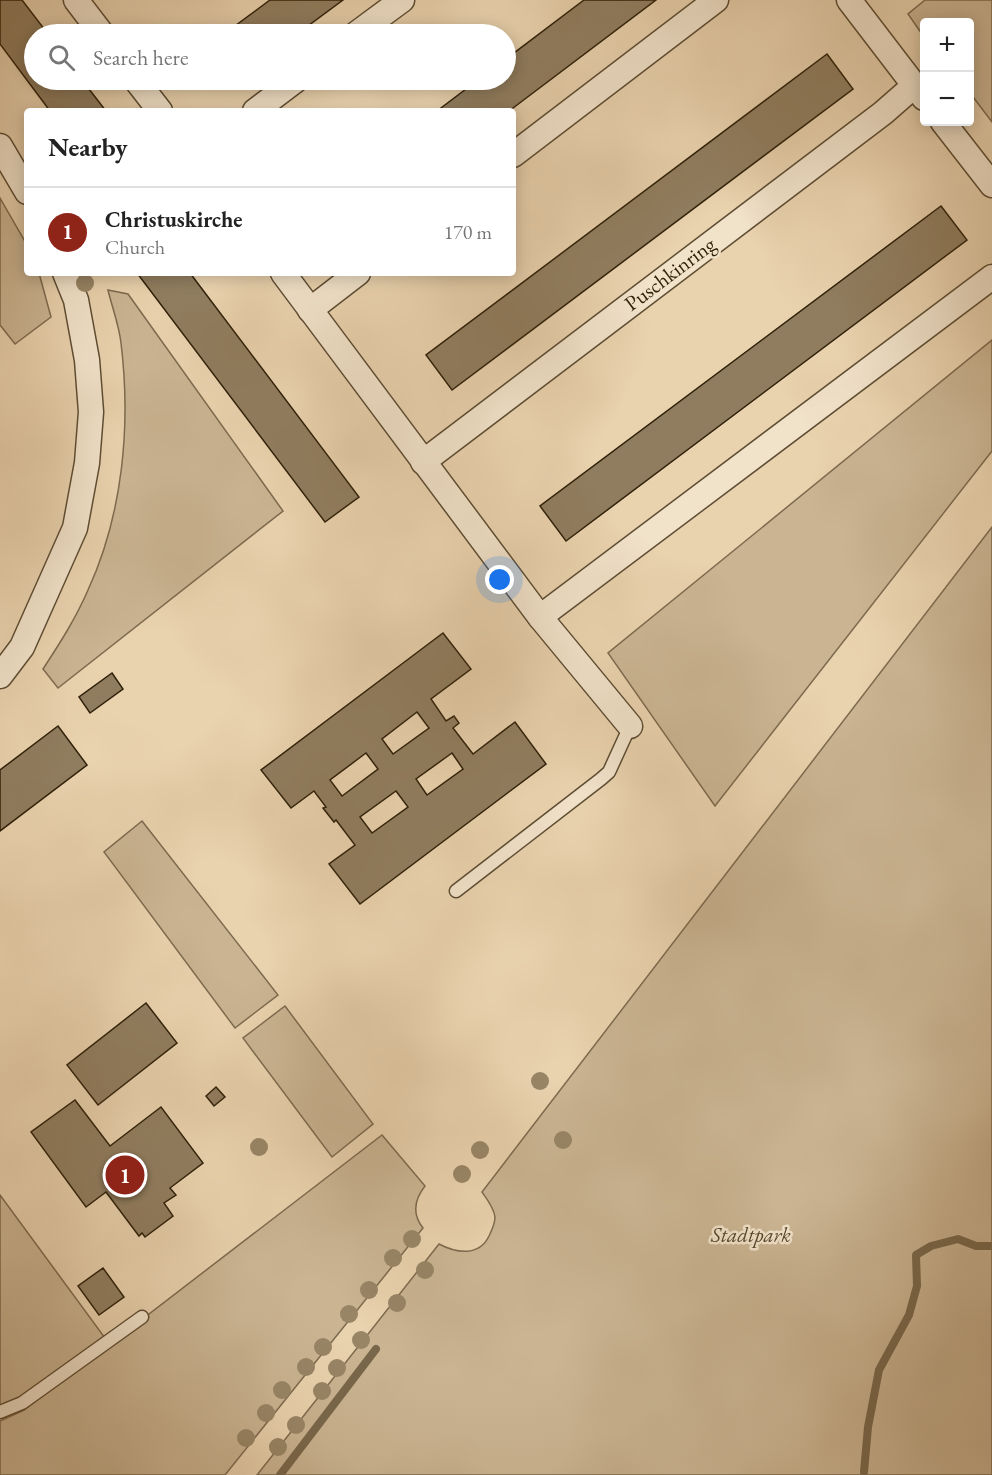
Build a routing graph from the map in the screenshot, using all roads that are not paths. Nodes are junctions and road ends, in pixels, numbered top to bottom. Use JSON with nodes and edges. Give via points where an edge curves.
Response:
{"nodes":[{"id":1,"x":402,"y":0,"type":"edge"},
{"id":2,"x":716,"y":0,"type":"edge"},
{"id":3,"x":849,"y":0,"type":"edge"},
{"id":4,"x":84,"y":3,"type":"edge"},
{"id":5,"x":96,"y":24,"type":"edge"},
{"id":6,"x":370,"y":24,"type":"edge"},
{"id":7,"x":144,"y":90,"type":"edge"},
{"id":8,"x":283,"y":90,"type":"edge"},
{"id":9,"x":920,"y":92,"type":"edge"},
{"id":10,"x":158,"y":108,"type":"edge"},
{"id":11,"x":259,"y":108,"type":"edge"},
{"id":12,"x":946,"y":126,"type":"edge"},
{"id":13,"x":0,"y":146,"type":"edge"},
{"id":14,"x":516,"y":153,"type":"edge"},
{"id":15,"x":992,"y":185,"type":"edge"},
{"id":16,"x":24,"y":187,"type":"edge"},
{"id":17,"x":66,"y":276,"type":"edge"},
{"id":18,"x":285,"y":276,"type":"edge"},
{"id":19,"x":354,"y":276,"type":"edge"},
{"id":20,"x":992,"y":277,"type":"edge"},
{"id":21,"x":310,"y":310,"type":"junction"},
{"id":22,"x":423,"y":462,"type":"junction"},
{"id":23,"x":540,"y":617,"type":"junction"},
{"id":24,"x":0,"y":676,"type":"edge"},
{"id":25,"x":630,"y":726,"type":"joint"},
{"id":26,"x":456,"y":891,"type":"dead end"},
{"id":27,"x":142,"y":1317,"type":"dead end"},
{"id":28,"x":0,"y":1412,"type":"edge"}],
"edges":[{"from":1,"to":6,"type":"street"},
{"from":2,"to":14,"type":"street"},
{"from":3,"to":9,"type":"street","name":"Puschkinring"},
{"from":4,"to":5,"type":"street"},
{"from":7,"to":10,"type":"street"},
{"from":8,"to":11,"type":"street"},
{"from":9,"to":22,"type":"street","name":"Puschkinring","via":[[883,113]]},
{"from":12,"to":15,"type":"street"},
{"from":13,"to":16,"type":"street"},
{"from":17,"to":24,"type":"street","via":[[76,300],[87,360],[91,412],[87,462],[75,528],[22,648]]},
{"from":18,"to":21,"type":"street"},
{"from":19,"to":21,"type":"street"},
{"from":20,"to":23,"type":"street"},
{"from":21,"to":22,"type":"street"},
{"from":22,"to":23,"type":"street"},
{"from":23,"to":25,"type":"street"},
{"from":25,"to":26,"type":"lane","via":[[609,772]]},
{"from":27,"to":28,"type":"lane","via":[[22,1402]]}]}
